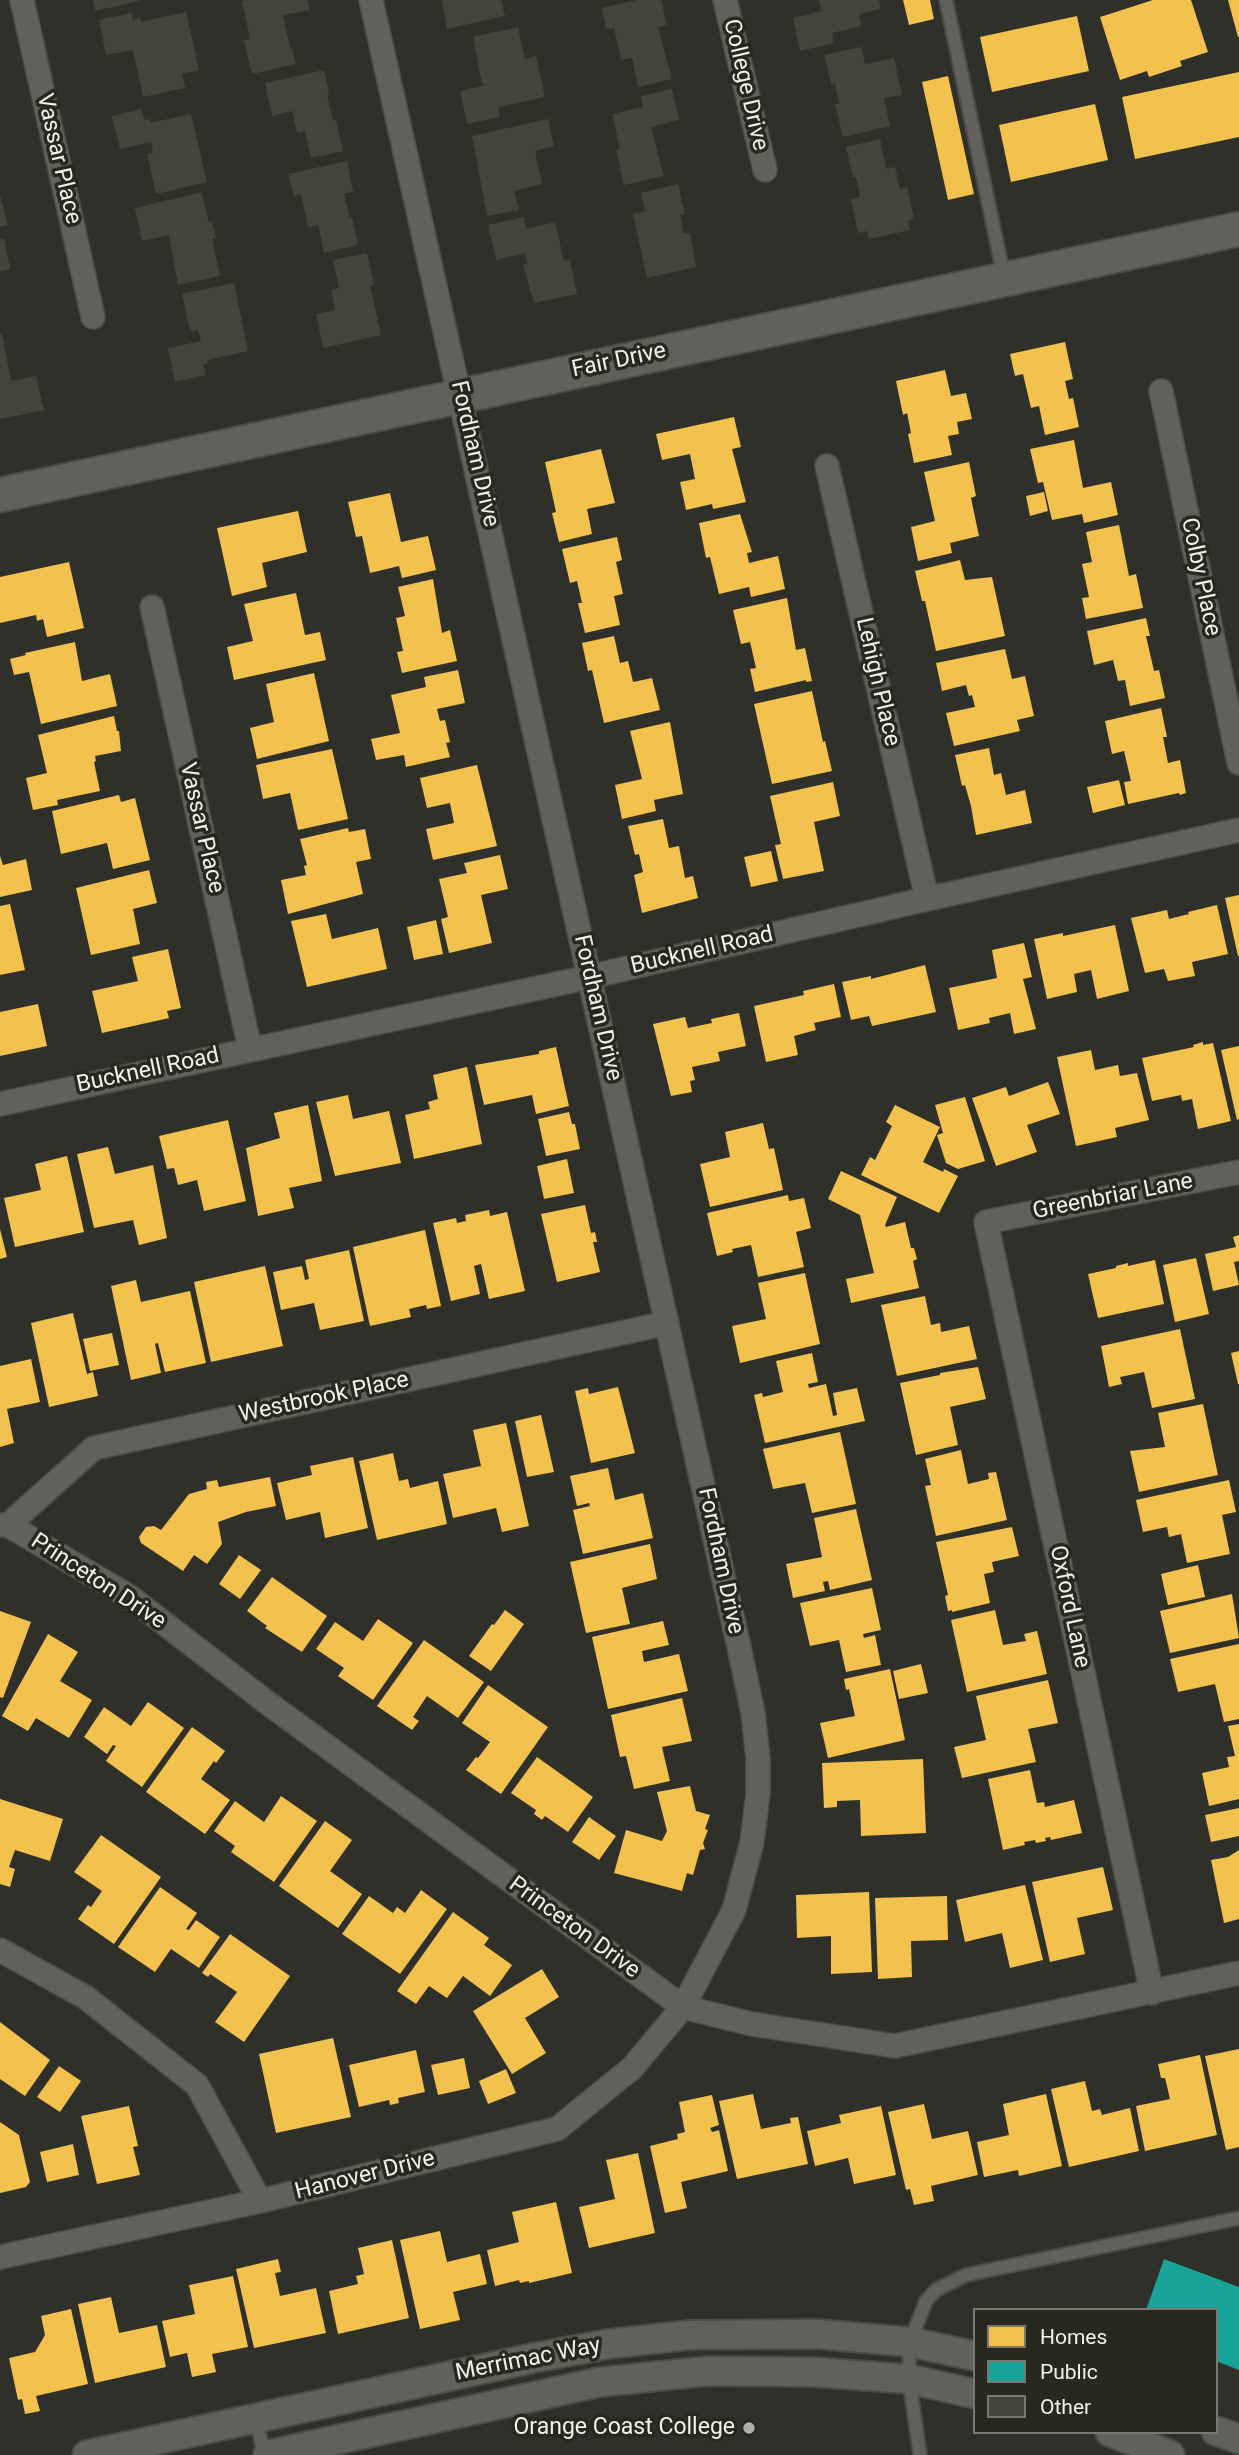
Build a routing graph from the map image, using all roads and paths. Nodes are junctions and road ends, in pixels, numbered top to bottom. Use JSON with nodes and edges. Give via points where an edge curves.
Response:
{"nodes":[{"id":1,"x":22,"y":0,"type":"edge"},
{"id":2,"x":371,"y":0,"type":"edge"},
{"id":3,"x":725,"y":0,"type":"edge"},
{"id":4,"x":946,"y":0,"type":"edge"},
{"id":5,"x":765,"y":170,"type":"dead end"},
{"id":6,"x":1239,"y":229,"type":"edge"},
{"id":7,"x":1005,"y":279,"type":"junction"},
{"id":8,"x":93,"y":317,"type":"dead end"},
{"id":9,"x":1161,"y":391,"type":"dead end"},
{"id":10,"x":461,"y":395,"type":"junction"},
{"id":11,"x":827,"y":466,"type":"dead end"},
{"id":12,"x":0,"y":495,"type":"edge"},
{"id":13,"x":152,"y":607,"type":"dead end"},
{"id":14,"x":1239,"y":763,"type":"edge"},
{"id":15,"x":1239,"y":830,"type":"edge"},
{"id":16,"x":927,"y":899,"type":"junction"},
{"id":17,"x":590,"y":977,"type":"junction"},
{"id":18,"x":250,"y":1049,"type":"junction"},
{"id":19,"x":0,"y":1104,"type":"edge"},
{"id":20,"x":1239,"y":1172,"type":"edge"},
{"id":21,"x":986,"y":1222,"type":"joint"},
{"id":22,"x":667,"y":1323,"type":"junction"},
{"id":23,"x":4,"y":1525,"type":"edge"},
{"id":24,"x":0,"y":1950,"type":"edge"},
{"id":25,"x":1239,"y":1973,"type":"edge"},
{"id":26,"x":1152,"y":1993,"type":"junction"},
{"id":27,"x":683,"y":2007,"type":"junction"},
{"id":28,"x":260,"y":2202,"type":"junction"},
{"id":29,"x":1239,"y":2218,"type":"edge"},
{"id":30,"x":0,"y":2257,"type":"edge"},
{"id":31,"x":910,"y":2343,"type":"junction"},
{"id":32,"x":973,"y":2356,"type":"edge"},
{"id":33,"x":909,"y":2379,"type":"junction"},
{"id":34,"x":973,"y":2394,"type":"edge"},
{"id":35,"x":256,"y":2417,"type":"junction"},
{"id":36,"x":1218,"y":2432,"type":"edge"},
{"id":37,"x":1115,"y":2434,"type":"edge"},
{"id":38,"x":1239,"y":2439,"type":"edge"},
{"id":39,"x":87,"y":2455,"type":"edge"},
{"id":40,"x":266,"y":2455,"type":"edge"},
{"id":41,"x":920,"y":2455,"type":"edge"},
{"id":42,"x":1170,"y":2455,"type":"edge"}],
"edges":[{"from":1,"to":8,"type":"street","name":"Vassar Place"},
{"from":2,"to":10,"type":"street","name":"Fordham Drive"},
{"from":3,"to":5,"type":"street","name":"College Drive"},
{"from":4,"to":7,"type":"lane"},
{"from":6,"to":7,"type":"main road","name":"Fair Drive"},
{"from":7,"to":10,"type":"main road","name":"Fair Drive"},
{"from":9,"to":14,"type":"street","name":"Colby Place"},
{"from":10,"to":12,"type":"main road","name":"Fair Drive"},
{"from":10,"to":17,"type":"street","name":"Fordham Drive"},
{"from":11,"to":16,"type":"street","name":"Lehigh Place"},
{"from":13,"to":18,"type":"street","name":"Vassar Place"},
{"from":15,"to":16,"type":"street","name":"Bucknell Road"},
{"from":16,"to":17,"type":"street","name":"Bucknell Road"},
{"from":17,"to":18,"type":"street","name":"Bucknell Road"},
{"from":17,"to":22,"type":"street","name":"Fordham Drive"},
{"from":18,"to":19,"type":"street","name":"Bucknell Road"},
{"from":20,"to":21,"type":"street","name":"Greenbriar Lane"},
{"from":21,"to":26,"type":"street","name":"Oxford Lane"},
{"from":22,"to":23,"type":"street","name":"Westbrook Place","via":[[94,1448]]},
{"from":22,"to":27,"type":"street","name":"Fordham Drive","via":[[739,1647],[758,1759],[752,1842],[734,1910]]},
{"from":23,"to":27,"type":"street","name":"Princeton Drive","via":[[130,1597]]},
{"from":24,"to":28,"type":"street","via":[[86,1997],[197,2085]]},
{"from":25,"to":26,"type":"street","name":"Princeton Drive"},
{"from":26,"to":27,"type":"street","name":"Princeton Drive","via":[[895,2046],[752,2024]]},
{"from":27,"to":28,"type":"street","name":"Hanover Drive","via":[[632,2068],[557,2129]]},
{"from":28,"to":30,"type":"street","name":"Hanover Drive"},
{"from":29,"to":31,"type":"lane","via":[[966,2275],[936,2290],[926,2301]]},
{"from":31,"to":32,"type":"street","name":"Merrimac Way"},
{"from":31,"to":33,"type":"lane"},
{"from":31,"to":35,"type":"street","name":"Merrimac Way","via":[[817,2334],[688,2335],[533,2358]]},
{"from":33,"to":34,"type":"street","name":"Merrimac Way"},
{"from":33,"to":40,"type":"street","name":"Merrimac Way","via":[[709,2371],[600,2382]]},
{"from":33,"to":41,"type":"lane"},
{"from":35,"to":39,"type":"street","name":"Merrimac Way"},
{"from":35,"to":40,"type":"lane"},
{"from":36,"to":38,"type":"street"},
{"from":37,"to":42,"type":"street"}]}
